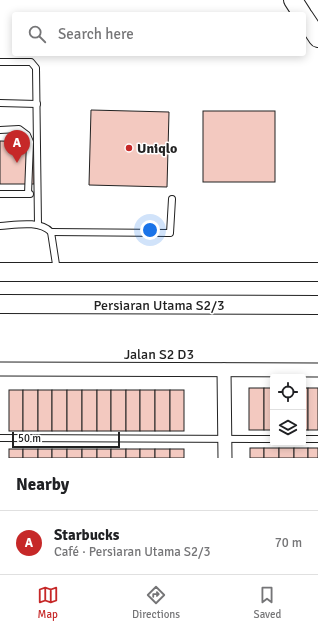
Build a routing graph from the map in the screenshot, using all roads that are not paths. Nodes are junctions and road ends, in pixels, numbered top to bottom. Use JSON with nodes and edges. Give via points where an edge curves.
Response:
{"nodes":[{"id":1,"x":293,"y":0,"type":"edge"},
{"id":2,"x":301,"y":12,"type":"edge"},
{"id":3,"x":306,"y":20,"type":"edge"},
{"id":4,"x":318,"y":38,"type":"edge"},
{"id":5,"x":0,"y":62,"type":"edge"},
{"id":6,"x":0,"y":103,"type":"edge"},
{"id":7,"x":37,"y":104,"type":"junction"},
{"id":8,"x":0,"y":130,"type":"edge"},
{"id":9,"x":0,"y":194,"type":"edge"},
{"id":10,"x":28,"y":194,"type":"junction"},
{"id":11,"x":38,"y":194,"type":"junction"},
{"id":12,"x":172,"y":199,"type":"dead end"},
{"id":13,"x":39,"y":225,"type":"junction"},
{"id":14,"x":0,"y":226,"type":"edge"},
{"id":15,"x":51,"y":232,"type":"junction"},
{"id":16,"x":0,"y":272,"type":"edge"},
{"id":17,"x":57,"y":272,"type":"junction"},
{"id":18,"x":318,"y":272,"type":"edge"},
{"id":19,"x":0,"y":304,"type":"edge"},
{"id":20,"x":318,"y":305,"type":"edge"},
{"id":21,"x":0,"y":369,"type":"edge"},
{"id":22,"x":224,"y":370,"type":"junction"},
{"id":23,"x":318,"y":370,"type":"edge"},
{"id":24,"x":0,"y":438,"type":"edge"},
{"id":25,"x":225,"y":439,"type":"junction"},
{"id":26,"x":270,"y":439,"type":"edge"},
{"id":27,"x":306,"y":439,"type":"edge"},
{"id":28,"x":318,"y":439,"type":"edge"},
{"id":29,"x":225,"y":458,"type":"edge"}],
"edges":[{"from":1,"to":2,"type":"main road"},
{"from":3,"to":4,"type":"main road"},
{"from":5,"to":7,"type":"lane","via":[[34,64],[37,71]]},
{"from":6,"to":7,"type":"lane"},
{"from":7,"to":11,"type":"lane"},
{"from":8,"to":10,"type":"lane","via":[[19,129],[27,135],[30,142]]},
{"from":9,"to":10,"type":"lane"},
{"from":10,"to":11,"type":"lane"},
{"from":11,"to":13,"type":"lane"},
{"from":12,"to":15,"type":"lane","via":[[170,233]]},
{"from":13,"to":14,"type":"lane"},
{"from":13,"to":15,"type":"lane"},
{"from":15,"to":17,"type":"lane"},
{"from":16,"to":17,"type":"main road"},
{"from":17,"to":18,"type":"main road"},
{"from":19,"to":20,"type":"main road","name":"Persiaran Utama S2/3"},
{"from":21,"to":22,"type":"street","name":"Jalan S2 D3"},
{"from":22,"to":23,"type":"street","name":"Jalan S2 D3"},
{"from":22,"to":25,"type":"street"},
{"from":24,"to":25,"type":"lane"},
{"from":25,"to":26,"type":"lane"},
{"from":25,"to":29,"type":"street"},
{"from":27,"to":28,"type":"lane"}]}
